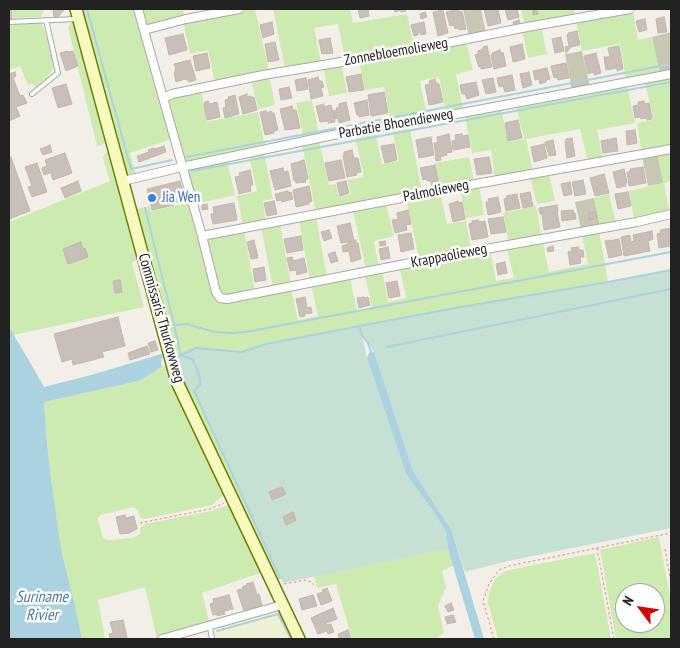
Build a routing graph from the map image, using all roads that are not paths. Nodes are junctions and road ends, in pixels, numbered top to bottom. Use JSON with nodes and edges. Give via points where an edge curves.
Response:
{"nodes":[{"id":1,"x":138,"y":9,"type":"edge"},
{"id":2,"x":239,"y":9,"type":"edge"},
{"id":3,"x":630,"y":9,"type":"edge"},
{"id":4,"x":78,"y":14,"type":"edge"},
{"id":5,"x":46,"y":20,"type":"junction"},
{"id":6,"x":9,"y":22,"type":"edge"},
{"id":7,"x":144,"y":30,"type":"junction"},
{"id":8,"x":671,"y":74,"type":"edge"},
{"id":9,"x":32,"y":94,"type":"dead end"},
{"id":10,"x":163,"y":98,"type":"junction"},
{"id":11,"x":671,"y":149,"type":"edge"},
{"id":12,"x":182,"y":167,"type":"junction"},
{"id":13,"x":123,"y":181,"type":"junction"},
{"id":14,"x":671,"y":214,"type":"edge"},
{"id":15,"x":202,"y":236,"type":"junction"},
{"id":16,"x":282,"y":605,"type":"junction"},
{"id":17,"x":210,"y":627,"type":"junction"},
{"id":18,"x":162,"y":639,"type":"edge"},
{"id":19,"x":212,"y":639,"type":"edge"},
{"id":20,"x":299,"y":639,"type":"edge"}],
"edges":[{"from":1,"to":7,"type":"street"},
{"from":2,"to":7,"type":"street"},
{"from":3,"to":10,"type":"street","name":"Zonnebloemolieweg","via":[[263,75]]},
{"from":4,"to":5,"type":"lane"},
{"from":4,"to":13,"type":"main road","name":"Commissaris Thurkowweg"},
{"from":5,"to":6,"type":"lane"},
{"from":5,"to":9,"type":"lane","via":[[58,72]]},
{"from":7,"to":10,"type":"street"},
{"from":8,"to":12,"type":"street","name":"Parbatie Bhoendieweg"},
{"from":10,"to":12,"type":"street"},
{"from":11,"to":15,"type":"street","name":"Palmolieweg"},
{"from":12,"to":13,"type":"street","name":"Parbatie Bhoendieweg"},
{"from":12,"to":15,"type":"street"},
{"from":13,"to":16,"type":"main road","name":"Commissaris Thurkowweg","via":[[177,382]]},
{"from":14,"to":15,"type":"street","name":"Krappaolieweg","via":[[227,299],[220,298],[216,292]]},
{"from":16,"to":17,"type":"street"},
{"from":16,"to":20,"type":"main road","name":"Commissaris Thurkowweg"},
{"from":17,"to":18,"type":"street"},
{"from":17,"to":19,"type":"lane"}]}
